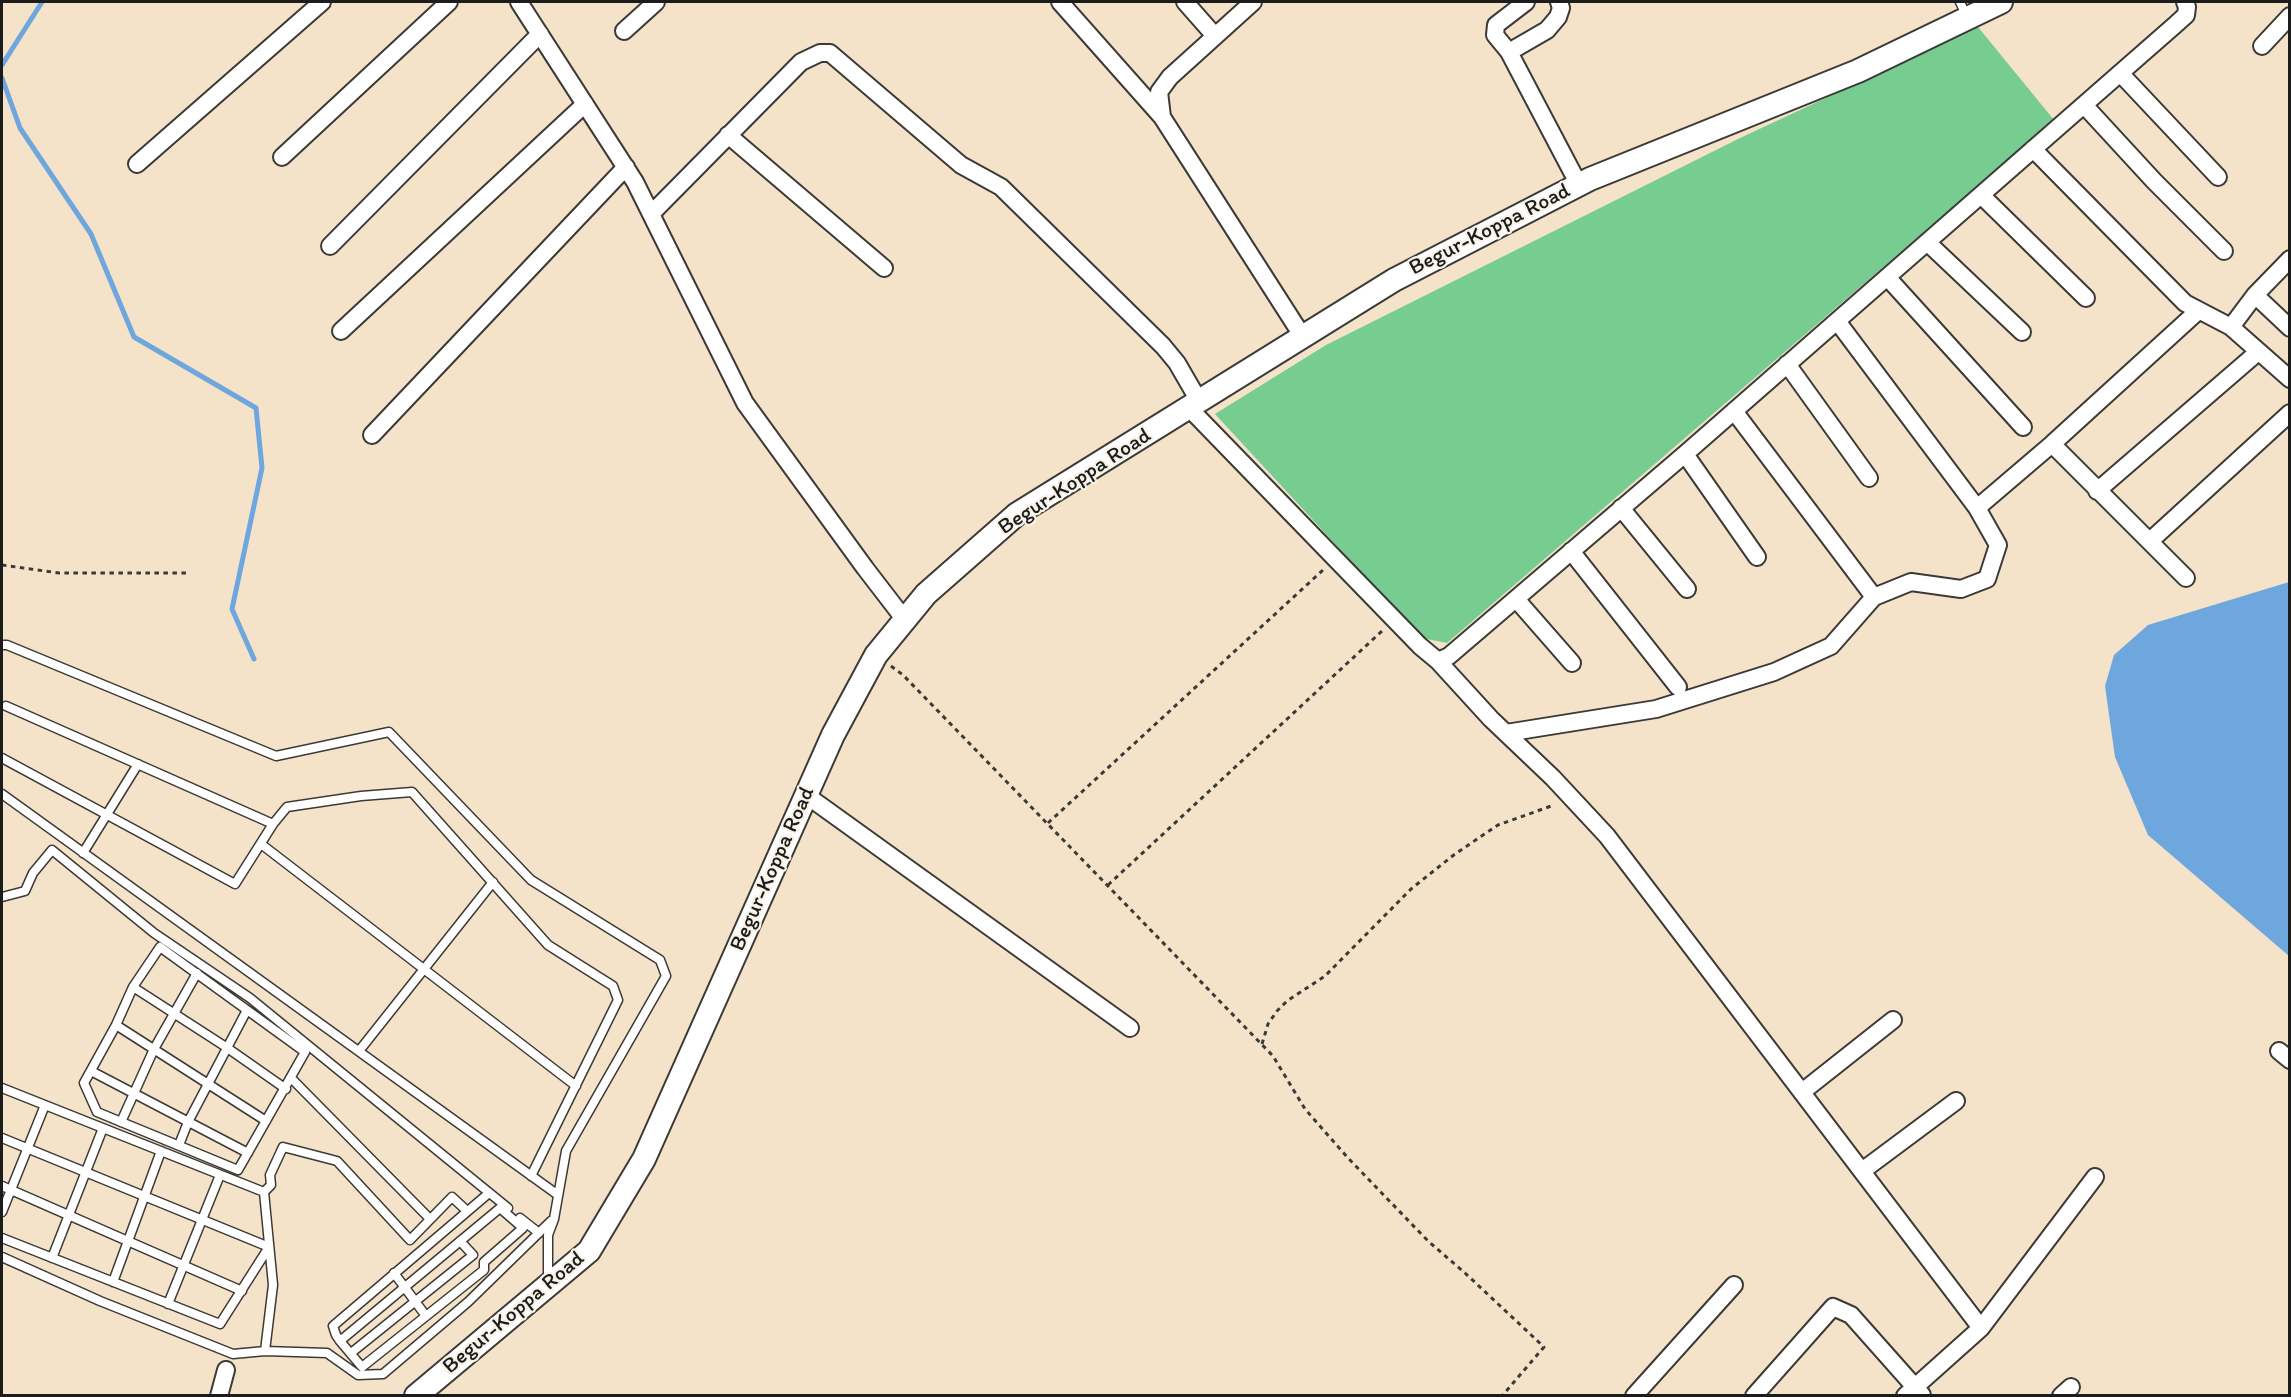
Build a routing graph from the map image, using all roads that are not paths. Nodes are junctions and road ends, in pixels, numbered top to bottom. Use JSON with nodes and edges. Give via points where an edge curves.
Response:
{"nodes":[{"id":1,"x":322,"y":2,"type":"edge"},
{"id":2,"x":449,"y":2,"type":"edge"},
{"id":3,"x":519,"y":2,"type":"edge"},
{"id":4,"x":656,"y":2,"type":"edge"},
{"id":5,"x":1060,"y":2,"type":"edge"},
{"id":6,"x":1185,"y":2,"type":"edge"},
{"id":7,"x":1253,"y":2,"type":"edge"},
{"id":8,"x":1526,"y":2,"type":"edge"},
{"id":9,"x":1559,"y":2,"type":"edge"},
{"id":10,"x":2001,"y":2,"type":"edge"},
{"id":11,"x":2185,"y":2,"type":"edge"},
{"id":12,"x":1964,"y":10,"type":"edge"},
{"id":13,"x":2289,"y":16,"type":"edge"},
{"id":14,"x":624,"y":31,"type":"dead end"},
{"id":15,"x":540,"y":34,"type":"junction"},
{"id":16,"x":1215,"y":36,"type":"junction"},
{"id":17,"x":2262,"y":46,"type":"dead end"},
{"id":18,"x":1509,"y":52,"type":"junction"},
{"id":19,"x":2120,"y":73,"type":"junction"},
{"id":20,"x":585,"y":104,"type":"junction"},
{"id":21,"x":2084,"y":105,"type":"junction"},
{"id":22,"x":1162,"y":117,"type":"junction"},
{"id":23,"x":728,"y":135,"type":"junction"},
{"id":24,"x":2033,"y":149,"type":"junction"},
{"id":25,"x":282,"y":157,"type":"dead end"},
{"id":26,"x":137,"y":164,"type":"dead end"},
{"id":27,"x":626,"y":167,"type":"junction"},
{"id":28,"x":2218,"y":177,"type":"dead end"},
{"id":29,"x":1579,"y":185,"type":"junction"},
{"id":30,"x":1981,"y":195,"type":"junction"},
{"id":31,"x":651,"y":214,"type":"junction"},
{"id":32,"x":1927,"y":242,"type":"junction"},
{"id":33,"x":330,"y":246,"type":"dead end"},
{"id":34,"x":2224,"y":251,"type":"dead end"},
{"id":35,"x":2289,"y":259,"type":"edge"},
{"id":36,"x":884,"y":268,"type":"dead end"},
{"id":37,"x":1887,"y":277,"type":"junction"},
{"id":38,"x":2255,"y":295,"type":"junction"},
{"id":39,"x":2085,"y":298,"type":"dead end"},
{"id":40,"x":2198,"y":311,"type":"junction"},
{"id":41,"x":1836,"y":321,"type":"junction"},
{"id":42,"x":2231,"y":327,"type":"junction"},
{"id":43,"x":2289,"y":328,"type":"edge"},
{"id":44,"x":341,"y":331,"type":"dead end"},
{"id":45,"x":2022,"y":332,"type":"dead end"},
{"id":46,"x":1303,"y":337,"type":"junction"},
{"id":47,"x":2258,"y":352,"type":"junction"},
{"id":48,"x":1787,"y":364,"type":"junction"},
{"id":49,"x":2289,"y":379,"type":"edge"},
{"id":50,"x":1194,"y":405,"type":"junction"},
{"id":51,"x":1734,"y":411,"type":"junction"},
{"id":52,"x":2289,"y":412,"type":"edge"},
{"id":53,"x":2023,"y":427,"type":"dead end"},
{"id":54,"x":372,"y":435,"type":"dead end"},
{"id":55,"x":2052,"y":444,"type":"junction"},
{"id":56,"x":1685,"y":454,"type":"junction"},
{"id":57,"x":1869,"y":478,"type":"dead end"},
{"id":58,"x":2097,"y":491,"type":"junction"},
{"id":59,"x":1621,"y":508,"type":"junction"},
{"id":60,"x":1977,"y":508,"type":"junction"},
{"id":61,"x":2150,"y":542,"type":"junction"},
{"id":62,"x":1571,"y":551,"type":"junction"},
{"id":63,"x":1757,"y":557,"type":"dead end"},
{"id":64,"x":2186,"y":578,"type":"dead end"},
{"id":65,"x":1687,"y":589,"type":"dead end"},
{"id":66,"x":1874,"y":597,"type":"junction"},
{"id":67,"x":1516,"y":599,"type":"junction"},
{"id":68,"x":905,"y":620,"type":"junction"},
{"id":69,"x":2,"y":645,"type":"edge"},
{"id":70,"x":1438,"y":661,"type":"junction"},
{"id":71,"x":1572,"y":663,"type":"dead end"},
{"id":72,"x":1678,"y":687,"type":"dead end"},
{"id":73,"x":6,"y":706,"type":"dead end"},
{"id":74,"x":1506,"y":733,"type":"junction"},
{"id":75,"x":2,"y":758,"type":"edge"},
{"id":76,"x":138,"y":764,"type":"junction"},
{"id":77,"x":2,"y":794,"type":"edge"},
{"id":78,"x":806,"y":795,"type":"junction"},
{"id":79,"x":107,"y":815,"type":"junction"},
{"id":80,"x":273,"y":824,"type":"junction"},
{"id":81,"x":261,"y":844,"type":"junction"},
{"id":82,"x":83,"y":853,"type":"junction"},
{"id":83,"x":493,"y":882,"type":"junction"},
{"id":84,"x":2,"y":897,"type":"edge"},
{"id":85,"x":423,"y":969,"type":"junction"},
{"id":86,"x":197,"y":973,"type":"junction"},
{"id":87,"x":133,"y":987,"type":"junction"},
{"id":88,"x":247,"y":1011,"type":"junction"},
{"id":89,"x":174,"y":1013,"type":"junction"},
{"id":90,"x":1893,"y":1020,"type":"dead end"},
{"id":91,"x":116,"y":1025,"type":"junction"},
{"id":92,"x":1130,"y":1028,"type":"dead end"},
{"id":93,"x":226,"y":1047,"type":"junction"},
{"id":94,"x":154,"y":1049,"type":"junction"},
{"id":95,"x":358,"y":1051,"type":"junction"},
{"id":96,"x":91,"y":1071,"type":"junction"},
{"id":97,"x":291,"y":1079,"type":"junction"},
{"id":98,"x":208,"y":1084,"type":"junction"},
{"id":99,"x":576,"y":1086,"type":"junction"},
{"id":100,"x":2,"y":1088,"type":"edge"},
{"id":101,"x":286,"y":1089,"type":"junction"},
{"id":102,"x":1802,"y":1092,"type":"junction"},
{"id":103,"x":133,"y":1093,"type":"junction"},
{"id":104,"x":1956,"y":1101,"type":"dead end"},
{"id":105,"x":45,"y":1105,"type":"junction"},
{"id":106,"x":266,"y":1121,"type":"junction"},
{"id":107,"x":121,"y":1122,"type":"junction"},
{"id":108,"x":188,"y":1122,"type":"junction"},
{"id":109,"x":103,"y":1128,"type":"junction"},
{"id":110,"x":2,"y":1138,"type":"edge"},
{"id":111,"x":179,"y":1145,"type":"junction"},
{"id":112,"x":27,"y":1149,"type":"junction"},
{"id":113,"x":161,"y":1151,"type":"junction"},
{"id":114,"x":248,"y":1152,"type":"junction"},
{"id":115,"x":1862,"y":1171,"type":"junction"},
{"id":116,"x":84,"y":1173,"type":"junction"},
{"id":117,"x":220,"y":1175,"type":"junction"},
{"id":118,"x":531,"y":1176,"type":"junction"},
{"id":119,"x":2095,"y":1177,"type":"dead end"},
{"id":120,"x":6,"y":1188,"type":"edge"},
{"id":121,"x":264,"y":1192,"type":"junction"},
{"id":122,"x":489,"y":1192,"type":"junction"},
{"id":123,"x":558,"y":1195,"type":"junction"},
{"id":124,"x":143,"y":1197,"type":"junction"},
{"id":125,"x":467,"y":1210,"type":"junction"},
{"id":126,"x":2,"y":1212,"type":"edge"},
{"id":127,"x":68,"y":1215,"type":"junction"},
{"id":128,"x":430,"y":1219,"type":"junction"},
{"id":129,"x":554,"y":1219,"type":"junction"},
{"id":130,"x":202,"y":1220,"type":"junction"},
{"id":131,"x":539,"y":1233,"type":"junction"},
{"id":132,"x":2,"y":1238,"type":"edge"},
{"id":133,"x":126,"y":1240,"type":"junction"},
{"id":134,"x":460,"y":1241,"type":"junction"},
{"id":135,"x":269,"y":1246,"type":"junction"},
{"id":136,"x":2,"y":1257,"type":"edge"},
{"id":137,"x":52,"y":1258,"type":"junction"},
{"id":138,"x":183,"y":1265,"type":"junction"},
{"id":139,"x":394,"y":1273,"type":"junction"},
{"id":140,"x":113,"y":1282,"type":"junction"},
{"id":141,"x":548,"y":1284,"type":"junction"},
{"id":142,"x":1734,"y":1285,"type":"dead end"},
{"id":143,"x":404,"y":1288,"type":"junction"},
{"id":144,"x":242,"y":1291,"type":"junction"},
{"id":145,"x":416,"y":1301,"type":"junction"},
{"id":146,"x":168,"y":1304,"type":"junction"},
{"id":147,"x":426,"y":1316,"type":"junction"},
{"id":148,"x":1981,"y":1328,"type":"junction"},
{"id":149,"x":340,"y":1341,"type":"junction"},
{"id":150,"x":265,"y":1351,"type":"junction"},
{"id":151,"x":351,"y":1353,"type":"junction"},
{"id":152,"x":226,"y":1370,"type":"dead end"},
{"id":153,"x":1914,"y":1393,"type":"edge"},
{"id":154,"x":219,"y":1395,"type":"edge"},
{"id":155,"x":416,"y":1395,"type":"edge"},
{"id":156,"x":1634,"y":1395,"type":"edge"},
{"id":157,"x":1754,"y":1395,"type":"edge"}],
"edges":[{"from":1,"to":26,"type":"street"},
{"from":2,"to":25,"type":"street"},
{"from":3,"to":15,"type":"street"},
{"from":4,"to":14,"type":"street"},
{"from":5,"to":22,"type":"street"},
{"from":6,"to":16,"type":"street"},
{"from":7,"to":16,"type":"street"},
{"from":8,"to":18,"type":"street","via":[[1496,26],[1496,35]]},
{"from":9,"to":18,"type":"street","via":[[1558,16],[1547,30]]},
{"from":10,"to":12,"type":"main road","name":"Begur-Koppa Road"},
{"from":11,"to":19,"type":"street","via":[[2186,15]]},
{"from":12,"to":29,"type":"main road","name":"Begur-Koppa Road","via":[[1858,71]]},
{"from":13,"to":17,"type":"street"},
{"from":15,"to":20,"type":"street"},
{"from":15,"to":33,"type":"street"},
{"from":16,"to":22,"type":"street","via":[[1159,92]]},
{"from":18,"to":29,"type":"street"},
{"from":19,"to":21,"type":"street"},
{"from":19,"to":28,"type":"street"},
{"from":20,"to":27,"type":"street"},
{"from":20,"to":44,"type":"street"},
{"from":21,"to":24,"type":"street"},
{"from":21,"to":34,"type":"street"},
{"from":22,"to":46,"type":"street"},
{"from":23,"to":31,"type":"street"},
{"from":23,"to":36,"type":"street"},
{"from":23,"to":50,"type":"street","via":[[801,62],[830,53],[961,165],[1001,187],[1163,346],[1177,363]]},
{"from":24,"to":30,"type":"street"},
{"from":24,"to":40,"type":"street","via":[[2185,303]]},
{"from":27,"to":31,"type":"street"},
{"from":27,"to":54,"type":"street"},
{"from":29,"to":46,"type":"main road","name":"Begur-Koppa Road","via":[[1394,280]]},
{"from":30,"to":32,"type":"street"},
{"from":30,"to":39,"type":"street"},
{"from":31,"to":68,"type":"street","via":[[745,403]]},
{"from":32,"to":37,"type":"street"},
{"from":32,"to":45,"type":"street"},
{"from":35,"to":38,"type":"street"},
{"from":37,"to":41,"type":"street"},
{"from":37,"to":53,"type":"street"},
{"from":38,"to":42,"type":"street"},
{"from":38,"to":43,"type":"street"},
{"from":40,"to":42,"type":"street"},
{"from":40,"to":55,"type":"street"},
{"from":41,"to":48,"type":"street"},
{"from":41,"to":60,"type":"street"},
{"from":42,"to":47,"type":"street"},
{"from":46,"to":50,"type":"main road","name":"Begur-Koppa Road"},
{"from":47,"to":49,"type":"street"},
{"from":47,"to":58,"type":"street"},
{"from":48,"to":51,"type":"street"},
{"from":48,"to":57,"type":"street"},
{"from":50,"to":68,"type":"main road","name":"Begur-Koppa Road","via":[[1017,514],[926,594]]},
{"from":50,"to":70,"type":"street","via":[[1335,559]]},
{"from":51,"to":56,"type":"street"},
{"from":51,"to":66,"type":"street"},
{"from":52,"to":61,"type":"street"},
{"from":55,"to":58,"type":"street"},
{"from":55,"to":60,"type":"street"},
{"from":56,"to":59,"type":"street"},
{"from":56,"to":63,"type":"street"},
{"from":58,"to":61,"type":"street"},
{"from":59,"to":62,"type":"street"},
{"from":59,"to":65,"type":"street"},
{"from":60,"to":66,"type":"street","via":[[1998,545],[1987,579],[1961,589],[1911,582]]},
{"from":61,"to":64,"type":"street"},
{"from":62,"to":67,"type":"street"},
{"from":62,"to":72,"type":"street"},
{"from":66,"to":74,"type":"street","via":[[1831,646],[1774,672],[1656,708]]},
{"from":67,"to":70,"type":"street"},
{"from":67,"to":71,"type":"street"},
{"from":68,"to":78,"type":"main road","name":"Begur-Koppa Road","via":[[876,655]]},
{"from":69,"to":123,"type":"lane","via":[[276,756],[389,732],[531,880],[660,960],[666,976],[566,1151]]},
{"from":70,"to":74,"type":"street"},
{"from":73,"to":76,"type":"lane"},
{"from":74,"to":102,"type":"street","via":[[1607,836]]},
{"from":75,"to":79,"type":"lane"},
{"from":76,"to":79,"type":"lane"},
{"from":76,"to":80,"type":"lane"},
{"from":77,"to":82,"type":"lane"},
{"from":78,"to":92,"type":"street"},
{"from":78,"to":141,"type":"main road","name":"Begur-Koppa Road","via":[[644,1159],[589,1251]]},
{"from":79,"to":81,"type":"lane","via":[[235,884]]},
{"from":79,"to":82,"type":"lane"},
{"from":80,"to":81,"type":"lane"},
{"from":80,"to":83,"type":"lane","via":[[287,807],[412,792]]},
{"from":81,"to":85,"type":"lane"},
{"from":82,"to":95,"type":"lane"},
{"from":83,"to":85,"type":"lane"},
{"from":83,"to":99,"type":"lane","via":[[548,945],[613,986],[618,1000]]},
{"from":84,"to":122,"type":"lane","via":[[25,891],[33,873],[52,850],[154,933],[250,998]]},
{"from":85,"to":95,"type":"lane"},
{"from":85,"to":99,"type":"lane"},
{"from":86,"to":87,"type":"lane","via":[[160,946]]},
{"from":86,"to":88,"type":"lane"},
{"from":86,"to":89,"type":"lane"},
{"from":87,"to":89,"type":"lane"},
{"from":87,"to":91,"type":"lane"},
{"from":88,"to":93,"type":"lane"},
{"from":88,"to":97,"type":"lane","via":[[305,1052]]},
{"from":89,"to":93,"type":"lane"},
{"from":89,"to":94,"type":"lane"},
{"from":90,"to":102,"type":"street"},
{"from":91,"to":94,"type":"lane"},
{"from":91,"to":96,"type":"lane"},
{"from":93,"to":98,"type":"lane"},
{"from":93,"to":101,"type":"lane"},
{"from":94,"to":98,"type":"lane"},
{"from":94,"to":103,"type":"lane"},
{"from":95,"to":118,"type":"lane"},
{"from":96,"to":103,"type":"lane"},
{"from":96,"to":107,"type":"lane","via":[[84,1083],[97,1112]]},
{"from":97,"to":101,"type":"lane"},
{"from":97,"to":128,"type":"lane"},
{"from":98,"to":106,"type":"lane"},
{"from":98,"to":108,"type":"lane"},
{"from":99,"to":118,"type":"lane"},
{"from":100,"to":105,"type":"lane"},
{"from":101,"to":106,"type":"lane"},
{"from":102,"to":115,"type":"street"},
{"from":103,"to":107,"type":"lane"},
{"from":103,"to":108,"type":"lane"},
{"from":104,"to":115,"type":"street"},
{"from":105,"to":109,"type":"lane"},
{"from":105,"to":112,"type":"lane"},
{"from":106,"to":114,"type":"lane"},
{"from":107,"to":111,"type":"lane"},
{"from":108,"to":111,"type":"lane"},
{"from":108,"to":114,"type":"lane"},
{"from":109,"to":113,"type":"lane"},
{"from":109,"to":116,"type":"lane"},
{"from":110,"to":112,"type":"lane"},
{"from":111,"to":114,"type":"lane","via":[[238,1170]]},
{"from":112,"to":116,"type":"lane"},
{"from":112,"to":120,"type":"lane"},
{"from":113,"to":117,"type":"lane"},
{"from":113,"to":124,"type":"lane"},
{"from":115,"to":148,"type":"street"},
{"from":116,"to":124,"type":"lane"},
{"from":116,"to":127,"type":"lane"},
{"from":117,"to":121,"type":"lane"},
{"from":117,"to":130,"type":"lane"},
{"from":118,"to":123,"type":"lane"},
{"from":119,"to":148,"type":"street"},
{"from":120,"to":126,"type":"lane"},
{"from":120,"to":127,"type":"lane"},
{"from":121,"to":128,"type":"lane","via":[[271,1185],[270,1175],[283,1147],[337,1161],[410,1240]]},
{"from":121,"to":135,"type":"lane"},
{"from":122,"to":125,"type":"lane"},
{"from":122,"to":131,"type":"lane"},
{"from":123,"to":129,"type":"lane"},
{"from":124,"to":130,"type":"lane"},
{"from":124,"to":133,"type":"lane"},
{"from":125,"to":128,"type":"lane","via":[[452,1197]]},
{"from":125,"to":139,"type":"lane"},
{"from":127,"to":133,"type":"lane"},
{"from":127,"to":137,"type":"lane"},
{"from":129,"to":131,"type":"lane"},
{"from":129,"to":141,"type":"lane","via":[[548,1236]]},
{"from":130,"to":135,"type":"lane"},
{"from":130,"to":138,"type":"lane"},
{"from":131,"to":150,"type":"lane","via":[[468,1302],[383,1374],[358,1375],[327,1353]]},
{"from":132,"to":137,"type":"lane"},
{"from":133,"to":138,"type":"lane"},
{"from":133,"to":140,"type":"lane"},
{"from":134,"to":143,"type":"lane"},
{"from":134,"to":145,"type":"lane","via":[[473,1255]]},
{"from":134,"to":147,"type":"lane","via":[[500,1208],[523,1228],[483,1262],[484,1270]]},
{"from":135,"to":144,"type":"lane"},
{"from":135,"to":150,"type":"lane","via":[[273,1285]]},
{"from":136,"to":150,"type":"lane","via":[[233,1354]]},
{"from":137,"to":140,"type":"lane"},
{"from":138,"to":144,"type":"lane"},
{"from":138,"to":146,"type":"lane"},
{"from":139,"to":143,"type":"lane"},
{"from":139,"to":149,"type":"lane","via":[[333,1326]]},
{"from":140,"to":146,"type":"lane"},
{"from":141,"to":155,"type":"main road","name":"Begur-Koppa Road"},
{"from":142,"to":156,"type":"street"},
{"from":143,"to":145,"type":"lane"},
{"from":143,"to":149,"type":"lane"},
{"from":144,"to":146,"type":"lane","via":[[220,1324]]},
{"from":145,"to":147,"type":"lane"},
{"from":145,"to":151,"type":"lane"},
{"from":147,"to":151,"type":"lane","via":[[362,1367]]},
{"from":148,"to":153,"type":"street"},
{"from":149,"to":151,"type":"lane"},
{"from":152,"to":154,"type":"street"},
{"from":153,"to":157,"type":"street","via":[[1851,1315],[1833,1307]]}]}
